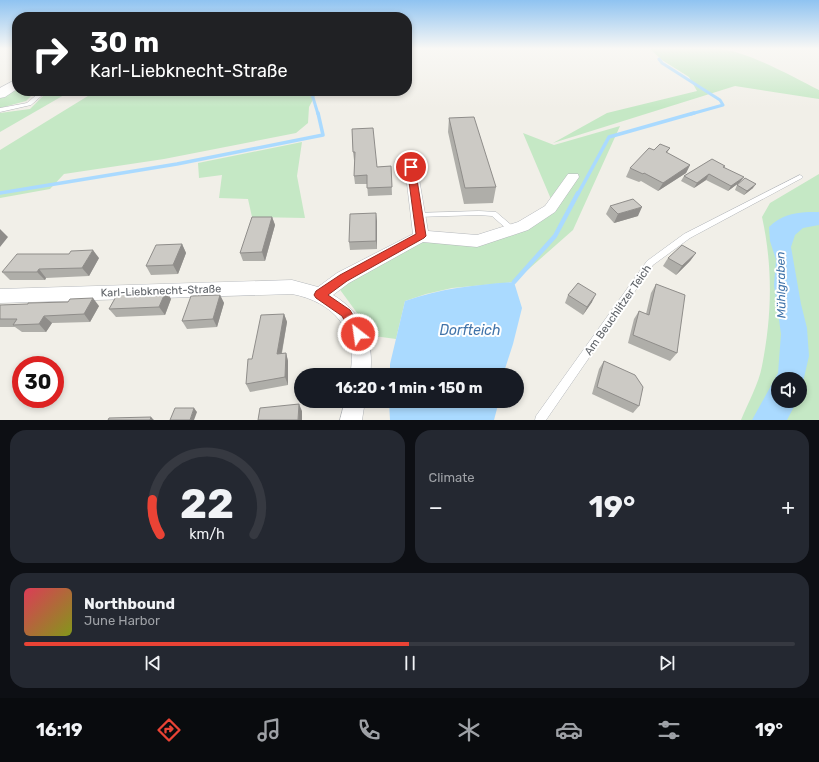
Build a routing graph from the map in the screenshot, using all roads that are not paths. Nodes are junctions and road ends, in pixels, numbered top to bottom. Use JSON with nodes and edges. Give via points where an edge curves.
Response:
{"nodes":[{"id":1,"x":12,"y":86,"type":"edge"},
{"id":2,"x":0,"y":94,"type":"edge"},
{"id":3,"x":38,"y":96,"type":"edge"},
{"id":4,"x":0,"y":110,"type":"edge"},
{"id":5,"x":411,"y":167,"type":"dead end"},
{"id":6,"x":573,"y":177,"type":"dead end"},
{"id":7,"x":800,"y":177,"type":"dead end"},
{"id":8,"x":417,"y":215,"type":"junction"},
{"id":9,"x":512,"y":229,"type":"junction"},
{"id":10,"x":421,"y":236,"type":"junction"},
{"id":11,"x":320,"y":295,"type":"junction"},
{"id":12,"x":0,"y":296,"type":"edge"},
{"id":13,"x":362,"y":368,"type":"edge"},
{"id":14,"x":354,"y":408,"type":"edge"},
{"id":15,"x":351,"y":420,"type":"edge"},
{"id":16,"x":540,"y":420,"type":"edge"}],
"edges":[{"from":1,"to":2,"type":"main road"},
{"from":3,"to":4,"type":"lane","via":[[29,104]]},
{"from":5,"to":8,"type":"street"},
{"from":6,"to":9,"type":"street","via":[[550,208],[523,226]]},
{"from":7,"to":16,"type":"lane","name":"Am Beuchlitzer Teich","via":[[687,236],[650,263]]},
{"from":8,"to":9,"type":"lane","via":[[494,214]]},
{"from":8,"to":10,"type":"street"},
{"from":9,"to":10,"type":"street","via":[[477,241]]},
{"from":10,"to":11,"type":"street","via":[[344,278]]},
{"from":11,"to":12,"type":"street","name":"Karl-Liebknecht-Straße","via":[[292,287]]},
{"from":11,"to":13,"type":"street","name":"Karl-Liebknecht-Straße","via":[[346,313],[358,334]]},
{"from":14,"to":15,"type":"street"}]}
